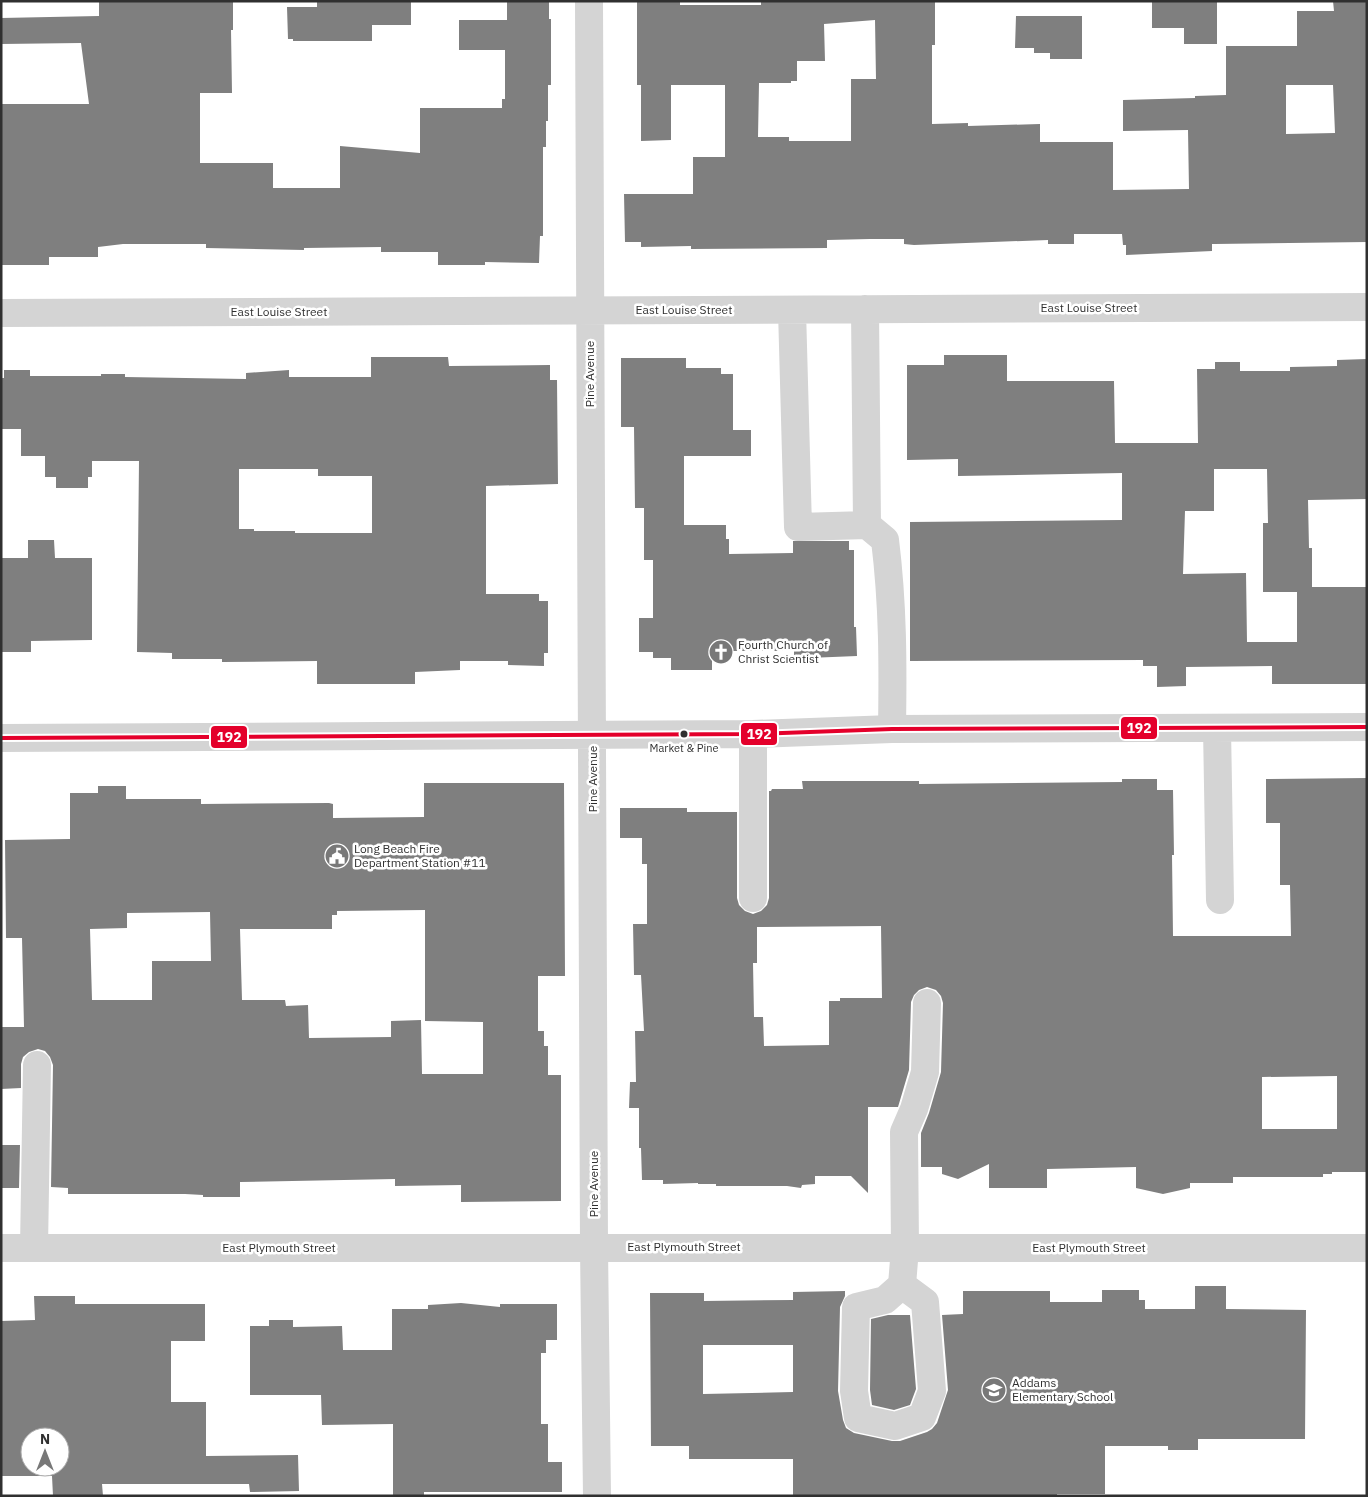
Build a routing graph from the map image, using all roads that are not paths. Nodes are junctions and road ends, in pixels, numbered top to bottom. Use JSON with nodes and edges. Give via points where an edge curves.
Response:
{"nodes":[{"id":1,"x":588,"y":1,"type":"edge"},
{"id":2,"x":1367,"y":307,"type":"edge"},
{"id":3,"x":865,"y":309,"type":"junction"},
{"id":4,"x":590,"y":310,"type":"junction"},
{"id":5,"x":792,"y":310,"type":"junction"},
{"id":6,"x":1,"y":313,"type":"edge"},
{"id":7,"x":867,"y":525,"type":"junction"},
{"id":8,"x":1367,"y":727,"type":"edge"},
{"id":9,"x":1217,"y":728,"type":"junction"},
{"id":10,"x":892,"y":729,"type":"junction"},
{"id":11,"x":593,"y":734,"type":"junction"},
{"id":12,"x":753,"y":734,"type":"junction"},
{"id":13,"x":1,"y":738,"type":"edge"},
{"id":14,"x":753,"y":898,"type":"dead end"},
{"id":15,"x":1220,"y":900,"type":"dead end"},
{"id":16,"x":927,"y":1002,"type":"dead end"},
{"id":17,"x":37,"y":1065,"type":"dead end"},
{"id":18,"x":594,"y":1247,"type":"junction"},
{"id":19,"x":1,"y":1248,"type":"edge"},
{"id":20,"x":34,"y":1248,"type":"junction"},
{"id":21,"x":906,"y":1248,"type":"junction"},
{"id":22,"x":1367,"y":1248,"type":"edge"},
{"id":23,"x":902,"y":1285,"type":"junction"},
{"id":24,"x":597,"y":1496,"type":"edge"}],
"edges":[{"from":1,"to":4,"type":"street","name":"Pine Avenue"},
{"from":2,"to":3,"type":"street","name":"East Louise Street"},
{"from":3,"to":5,"type":"street","name":"East Louise Street"},
{"from":3,"to":7,"type":"street"},
{"from":4,"to":5,"type":"street","name":"East Louise Street"},
{"from":4,"to":6,"type":"street","name":"East Louise Street"},
{"from":4,"to":11,"type":"street","name":"Pine Avenue"},
{"from":5,"to":7,"type":"street","via":[[798,527]]},
{"from":7,"to":10,"type":"street","via":[[885,540],[890,578]]},
{"from":8,"to":9,"type":"street"},
{"from":9,"to":10,"type":"street"},
{"from":9,"to":15,"type":"street"},
{"from":10,"to":12,"type":"street"},
{"from":11,"to":12,"type":"street"},
{"from":11,"to":13,"type":"street"},
{"from":11,"to":18,"type":"street","name":"Pine Avenue"},
{"from":12,"to":14,"type":"street"},
{"from":16,"to":21,"type":"street","via":[[924,1072],[904,1132]]},
{"from":17,"to":20,"type":"street"},
{"from":18,"to":20,"type":"street","name":"East Plymouth Street"},
{"from":18,"to":21,"type":"street","name":"East Plymouth Street"},
{"from":18,"to":24,"type":"street","name":"Pine Avenue"},
{"from":19,"to":20,"type":"street","name":"East Plymouth Street"},
{"from":21,"to":22,"type":"street","name":"East Plymouth Street"},
{"from":21,"to":23,"type":"street"},
{"from":23,"to":23,"type":"street","via":[[924,1302],[932,1391],[922,1417],[896,1426],[858,1418],[854,1391],[856,1307],[885,1300]]}]}
